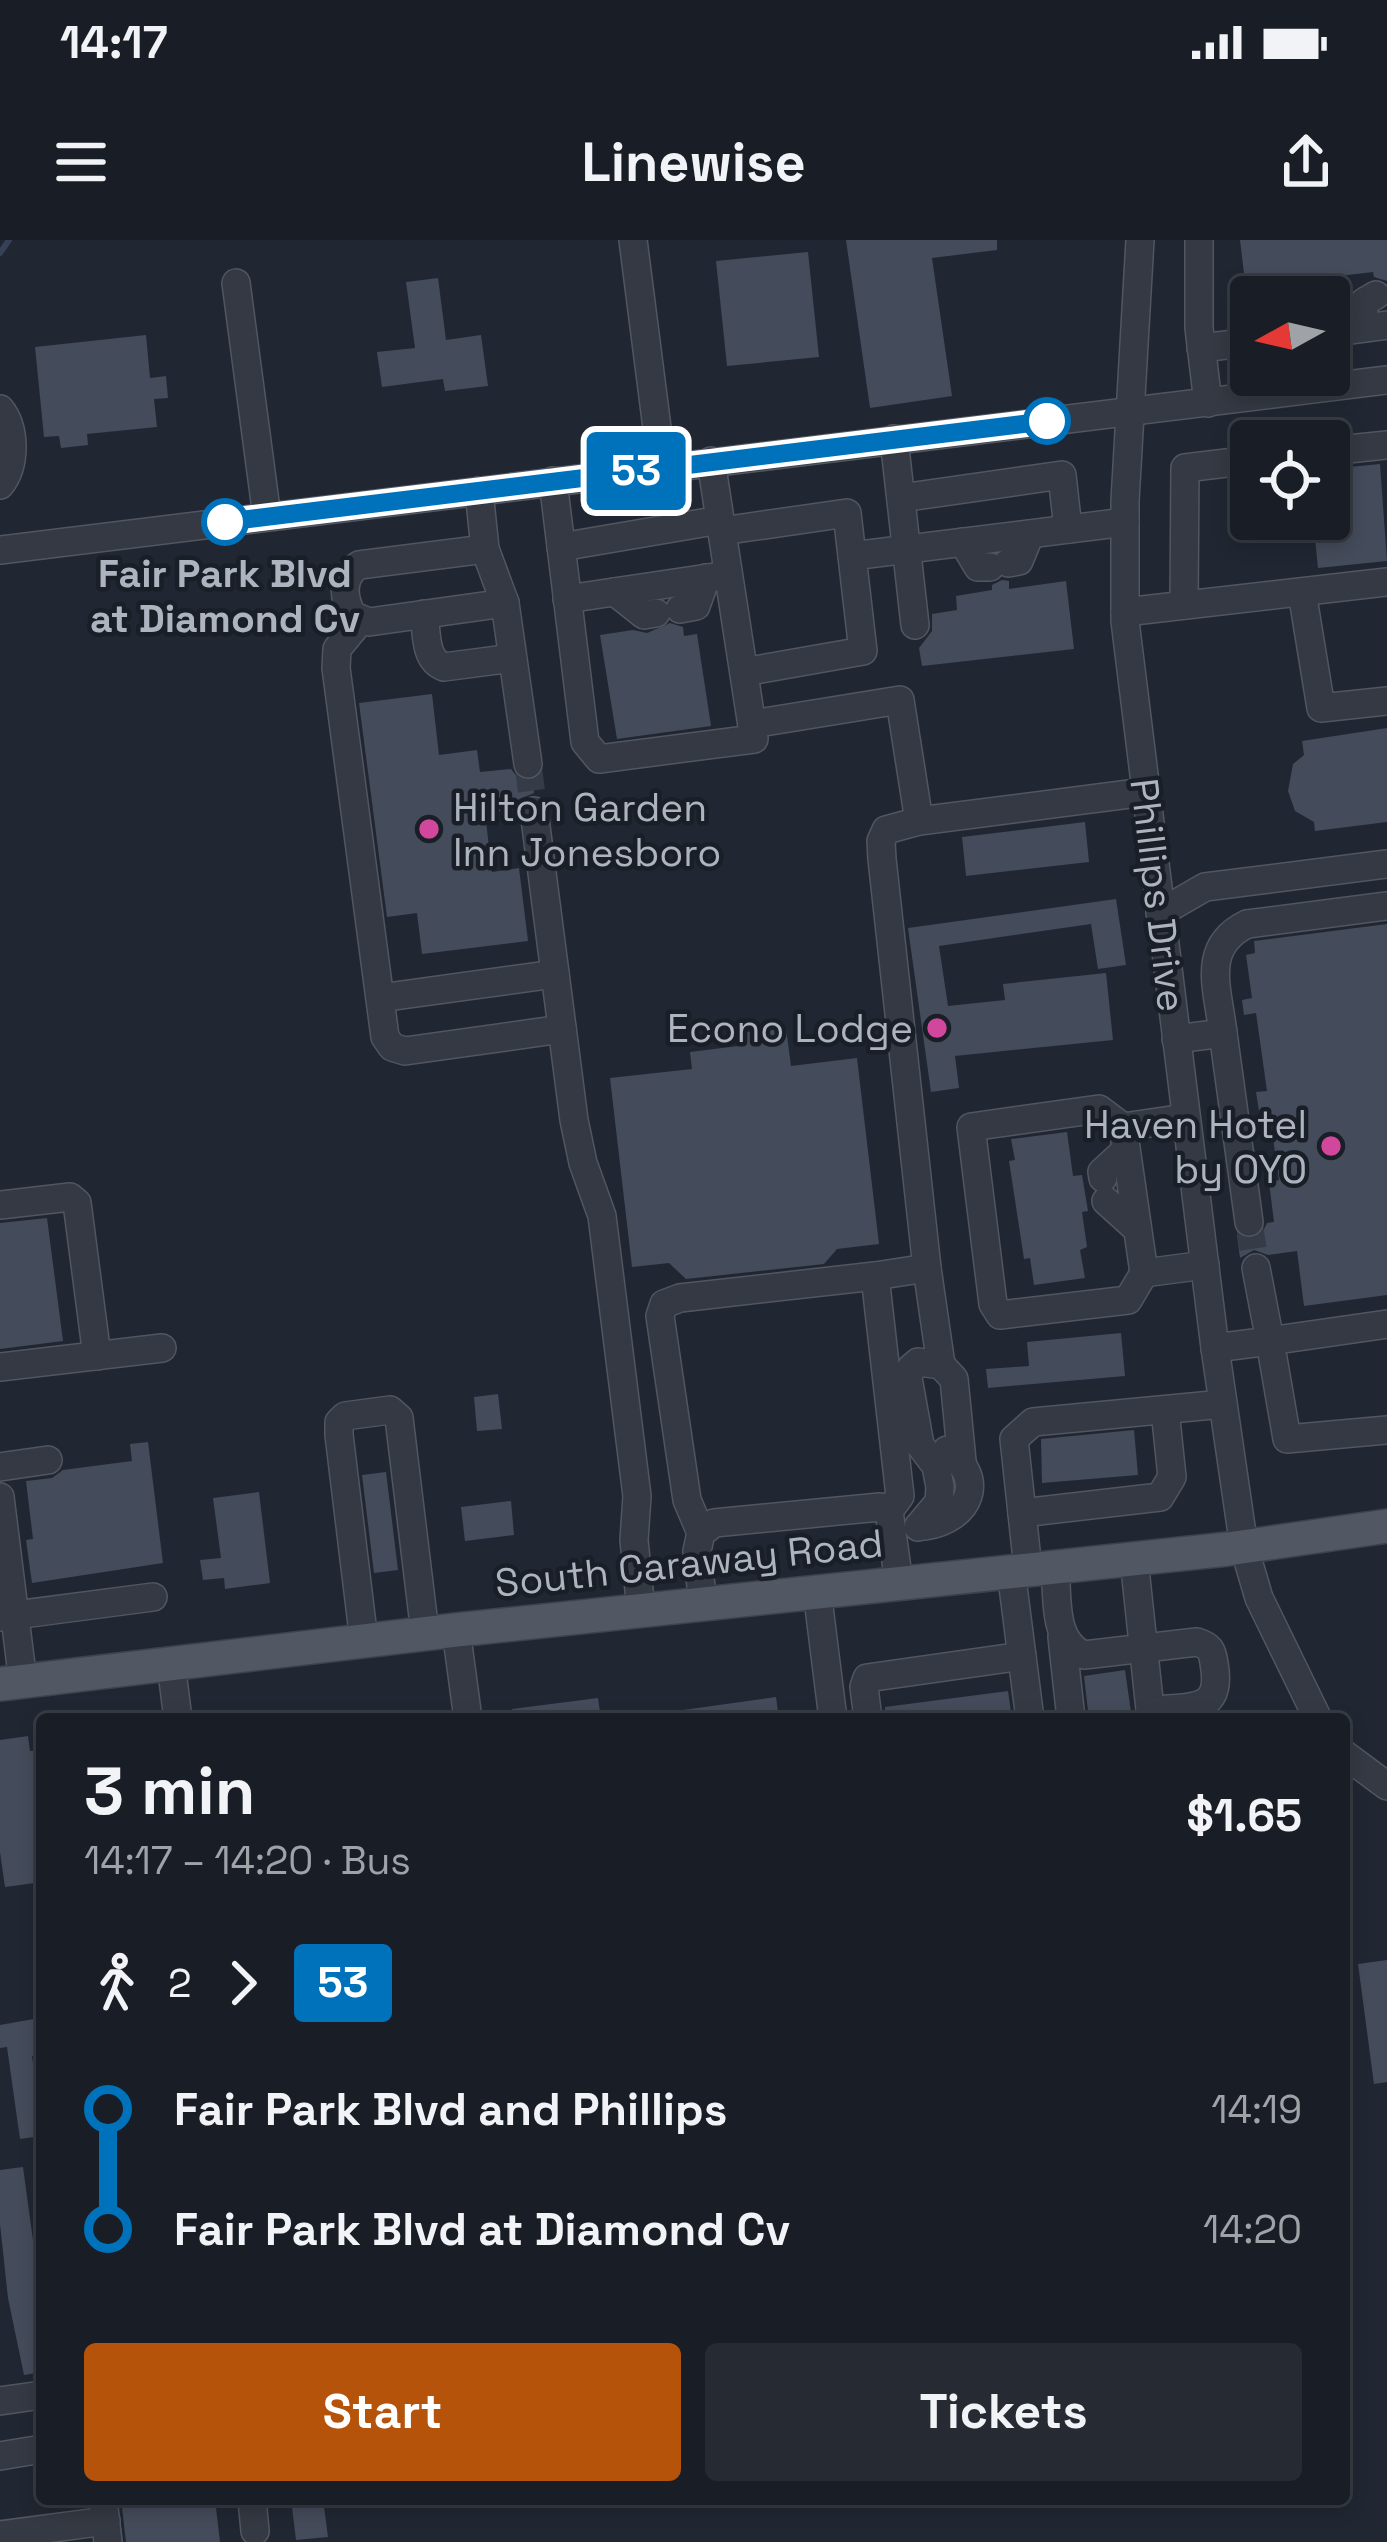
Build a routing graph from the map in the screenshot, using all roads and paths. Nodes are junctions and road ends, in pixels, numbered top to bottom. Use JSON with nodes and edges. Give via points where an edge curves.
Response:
{"nodes":[{"id":1,"x":633,"y":240,"type":"edge"},
{"id":2,"x":1140,"y":240,"type":"edge"},
{"id":3,"x":1199,"y":240,"type":"edge"},
{"id":4,"x":236,"y":283,"type":"dead end"},
{"id":5,"x":1376,"y":295,"type":"dead end"},
{"id":6,"x":1375,"y":327,"type":"edge"},
{"id":7,"x":1230,"y":345,"type":"edge"},
{"id":8,"x":1202,"y":349,"type":"junction"},
{"id":9,"x":1386,"y":385,"type":"edge"},
{"id":10,"x":1208,"y":404,"type":"junction"},
{"id":11,"x":0,"y":409,"type":"edge"},
{"id":12,"x":1133,"y":411,"type":"junction"},
{"id":13,"x":894,"y":439,"type":"junction"},
{"id":14,"x":1387,"y":445,"type":"edge"},
{"id":15,"x":1350,"y":449,"type":"edge"},
{"id":16,"x":711,"y":461,"type":"junction"},
{"id":17,"x":1230,"y":463,"type":"edge"},
{"id":18,"x":662,"y":467,"type":"junction"},
{"id":19,"x":553,"y":482,"type":"junction"},
{"id":20,"x":0,"y":485,"type":"edge"},
{"id":21,"x":478,"y":491,"type":"junction"},
{"id":22,"x":901,"y":498,"type":"junction"},
{"id":23,"x":267,"y":517,"type":"junction"},
{"id":24,"x":1125,"y":522,"type":"junction"},
{"id":25,"x":721,"y":526,"type":"junction"},
{"id":26,"x":1068,"y":529,"type":"junction"},
{"id":27,"x":1030,"y":534,"type":"junction"},
{"id":28,"x":963,"y":542,"type":"junction"},
{"id":29,"x":561,"y":547,"type":"junction"},
{"id":30,"x":485,"y":549,"type":"junction"},
{"id":31,"x":907,"y":549,"type":"junction"},
{"id":32,"x":0,"y":550,"type":"edge"},
{"id":33,"x":852,"y":556,"type":"junction"},
{"id":34,"x":717,"y":576,"type":"junction"},
{"id":35,"x":1387,"y":582,"type":"edge"},
{"id":36,"x":615,"y":592,"type":"junction"},
{"id":37,"x":1302,"y":592,"type":"junction"},
{"id":38,"x":567,"y":599,"type":"junction"},
{"id":39,"x":506,"y":603,"type":"junction"},
{"id":40,"x":1184,"y":605,"type":"junction"},
{"id":41,"x":1125,"y":612,"type":"junction"},
{"id":42,"x":424,"y":614,"type":"junction"},
{"id":43,"x":360,"y":621,"type":"junction"},
{"id":44,"x":915,"y":625,"type":"dead end"},
{"id":45,"x":512,"y":658,"type":"junction"},
{"id":46,"x":744,"y":672,"type":"junction"},
{"id":47,"x":1387,"y":701,"type":"edge"},
{"id":48,"x":752,"y":724,"type":"junction"},
{"id":49,"x":528,"y":764,"type":"tunnel mouth"},
{"id":50,"x":1145,"y":793,"type":"junction"},
{"id":51,"x":534,"y":811,"type":"tunnel mouth"},
{"id":52,"x":919,"y":821,"type":"junction"},
{"id":53,"x":1387,"y":864,"type":"edge"},
{"id":54,"x":1387,"y":906,"type":"edge"},
{"id":55,"x":1160,"y":913,"type":"junction"},
{"id":56,"x":555,"y":974,"type":"junction"},
{"id":57,"x":380,"y":998,"type":"junction"},
{"id":58,"x":562,"y":1029,"type":"junction"},
{"id":59,"x":1223,"y":1033,"type":"junction"},
{"id":60,"x":1176,"y":1039,"type":"junction"},
{"id":61,"x":1185,"y":1118,"type":"junction"},
{"id":62,"x":1125,"y":1138,"type":"junction"},
{"id":63,"x":0,"y":1205,"type":"edge"},
{"id":64,"x":1249,"y":1222,"type":"tunnel mouth"},
{"id":65,"x":1137,"y":1229,"type":"junction"},
{"id":66,"x":1204,"y":1265,"type":"junction"},
{"id":67,"x":927,"y":1268,"type":"junction"},
{"id":68,"x":1256,"y":1268,"type":"tunnel mouth"},
{"id":69,"x":1144,"y":1273,"type":"junction"},
{"id":70,"x":875,"y":1276,"type":"junction"},
{"id":71,"x":1387,"y":1324,"type":"edge"},
{"id":72,"x":1270,"y":1341,"type":"junction"},
{"id":73,"x":162,"y":1348,"type":"dead end"},
{"id":74,"x":1215,"y":1348,"type":"junction"},
{"id":75,"x":97,"y":1355,"type":"junction"},
{"id":76,"x":940,"y":1365,"type":"junction"},
{"id":77,"x":0,"y":1367,"type":"edge"},
{"id":78,"x":1223,"y":1404,"type":"junction"},
{"id":79,"x":1165,"y":1410,"type":"junction"},
{"id":80,"x":1387,"y":1430,"type":"edge"},
{"id":81,"x":908,"y":1445,"type":"junction"},
{"id":82,"x":48,"y":1460,"type":"dead end"},
{"id":83,"x":962,"y":1461,"type":"junction"},
{"id":84,"x":0,"y":1467,"type":"edge"},
{"id":85,"x":0,"y":1497,"type":"edge"},
{"id":86,"x":1022,"y":1514,"type":"junction"},
{"id":87,"x":899,"y":1523,"type":"junction"},
{"id":88,"x":1387,"y":1526,"type":"edge"},
{"id":89,"x":701,"y":1533,"type":"junction"},
{"id":90,"x":1244,"y":1546,"type":"junction"},
{"id":91,"x":1134,"y":1558,"type":"junction"},
{"id":92,"x":1031,"y":1569,"type":"junction"},
{"id":93,"x":899,"y":1582,"type":"junction"},
{"id":94,"x":817,"y":1591,"type":"junction"},
{"id":95,"x":153,"y":1597,"type":"dead end"},
{"id":96,"x":703,"y":1604,"type":"junction"},
{"id":97,"x":641,"y":1610,"type":"junction"},
{"id":98,"x":7,"y":1616,"type":"edge"},
{"id":99,"x":441,"y":1632,"type":"junction"},
{"id":100,"x":1062,"y":1637,"type":"junction"},
{"id":101,"x":364,"y":1641,"type":"junction"},
{"id":102,"x":1143,"y":1648,"type":"junction"},
{"id":103,"x":1022,"y":1656,"type":"junction"},
{"id":104,"x":171,"y":1664,"type":"junction"},
{"id":105,"x":12,"y":1683,"type":"edge"},
{"id":106,"x":177,"y":1713,"type":"edge"},
{"id":107,"x":466,"y":1713,"type":"edge"},
{"id":108,"x":832,"y":1713,"type":"edge"},
{"id":109,"x":867,"y":1713,"type":"edge"},
{"id":110,"x":1029,"y":1713,"type":"edge"},
{"id":111,"x":1070,"y":1713,"type":"edge"},
{"id":112,"x":1151,"y":1713,"type":"edge"},
{"id":113,"x":1160,"y":1713,"type":"edge"},
{"id":114,"x":1315,"y":1713,"type":"edge"},
{"id":115,"x":1350,"y":1758,"type":"edge"},
{"id":116,"x":1387,"y":1786,"type":"edge"},
{"id":117,"x":36,"y":2396,"type":"edge"},
{"id":118,"x":0,"y":2401,"type":"edge"},
{"id":119,"x":36,"y":2451,"type":"edge"},
{"id":120,"x":0,"y":2456,"type":"edge"},
{"id":121,"x":253,"y":2505,"type":"edge"},
{"id":122,"x":106,"y":2521,"type":"edge"},
{"id":123,"x":255,"y":2531,"type":"dead end"},
{"id":124,"x":0,"y":2536,"type":"edge"}],
"edges":[{"from":1,"to":18,"type":"street"},
{"from":2,"to":12,"type":"street","name":"Phillips Drive"},
{"from":3,"to":8,"type":"street"},
{"from":4,"to":23,"type":"street"},
{"from":5,"to":6,"type":"street","via":[[1364,302]]},
{"from":7,"to":8,"type":"street"},
{"from":8,"to":10,"type":"street"},
{"from":9,"to":10,"type":"street"},
{"from":10,"to":12,"type":"street"},
{"from":11,"to":20,"type":"street","via":[[12,463]]},
{"from":12,"to":13,"type":"street"},
{"from":12,"to":24,"type":"street","name":"Phillips Drive"},
{"from":13,"to":16,"type":"street"},
{"from":13,"to":22,"type":"street"},
{"from":14,"to":15,"type":"street"},
{"from":16,"to":18,"type":"street"},
{"from":16,"to":25,"type":"street"},
{"from":17,"to":40,"type":"street","via":[[1185,468]]},
{"from":18,"to":19,"type":"street"},
{"from":19,"to":21,"type":"street"},
{"from":19,"to":29,"type":"street"},
{"from":21,"to":23,"type":"street"},
{"from":21,"to":30,"type":"street"},
{"from":22,"to":26,"type":"street","via":[[1062,475]]},
{"from":22,"to":31,"type":"street"},
{"from":23,"to":32,"type":"street"},
{"from":24,"to":26,"type":"street"},
{"from":24,"to":41,"type":"street","name":"Phillips Drive"},
{"from":25,"to":29,"type":"street"},
{"from":25,"to":33,"type":"street","via":[[847,513]]},
{"from":25,"to":34,"type":"street"},
{"from":26,"to":27,"type":"street"},
{"from":27,"to":28,"type":"street"},
{"from":27,"to":28,"type":"street","via":[[1019,561],[999,565],[978,567]]},
{"from":28,"to":31,"type":"street"},
{"from":29,"to":38,"type":"street"},
{"from":30,"to":39,"type":"street"},
{"from":30,"to":43,"type":"street","via":[[359,565],[345,584]]},
{"from":31,"to":33,"type":"street"},
{"from":31,"to":44,"type":"street"},
{"from":33,"to":46,"type":"street","via":[[863,651]]},
{"from":34,"to":36,"type":"street"},
{"from":34,"to":36,"type":"street","via":[[695,606],[644,615]]},
{"from":34,"to":46,"type":"street"},
{"from":35,"to":37,"type":"street"},
{"from":36,"to":38,"type":"street"},
{"from":37,"to":40,"type":"street"},
{"from":37,"to":47,"type":"street","via":[[1321,709]]},
{"from":38,"to":48,"type":"street","via":[[585,742],[599,759],[754,739]]},
{"from":39,"to":42,"type":"street"},
{"from":39,"to":45,"type":"street"},
{"from":40,"to":41,"type":"street"},
{"from":41,"to":50,"type":"street","name":"Phillips Drive"},
{"from":42,"to":43,"type":"street"},
{"from":42,"to":45,"type":"street","via":[[436,664]]},
{"from":43,"to":57,"type":"street","via":[[338,649],[336,668]]},
{"from":45,"to":49,"type":"street"},
{"from":46,"to":48,"type":"street"},
{"from":48,"to":52,"type":"street","via":[[900,700]]},
{"from":50,"to":52,"type":"street"},
{"from":50,"to":55,"type":"street","name":"Phillips Drive"},
{"from":51,"to":56,"type":"street"},
{"from":52,"to":67,"type":"street","via":[[886,830],[881,841]]},
{"from":53,"to":55,"type":"street","via":[[1204,887]]},
{"from":54,"to":59,"type":"street","via":[[1233,931],[1215,962]]},
{"from":55,"to":60,"type":"street","name":"Phillips Drive"},
{"from":56,"to":57,"type":"street"},
{"from":56,"to":58,"type":"street"},
{"from":57,"to":58,"type":"street","via":[[385,1036],[405,1051]]},
{"from":58,"to":97,"type":"street","via":[[583,1163],[602,1216],[637,1496]]},
{"from":59,"to":60,"type":"street"},
{"from":59,"to":64,"type":"street"},
{"from":60,"to":61,"type":"street","name":"Phillips Drive"},
{"from":61,"to":62,"type":"street"},
{"from":61,"to":66,"type":"street","name":"Phillips Drive"},
{"from":62,"to":65,"type":"street"},
{"from":62,"to":65,"type":"street","via":[[1102,1172],[1105,1189]]},
{"from":62,"to":69,"type":"street","via":[[1099,1109],[971,1127],[1000,1315],[1128,1300]]},
{"from":63,"to":75,"type":"street","via":[[70,1197],[77,1203]]},
{"from":65,"to":69,"type":"street"},
{"from":66,"to":69,"type":"street"},
{"from":66,"to":74,"type":"street","name":"Phillips Drive"},
{"from":67,"to":70,"type":"street"},
{"from":67,"to":76,"type":"street"},
{"from":68,"to":72,"type":"street"},
{"from":70,"to":81,"type":"street"},
{"from":70,"to":89,"type":"street","via":[[664,1304],[687,1500]]},
{"from":71,"to":72,"type":"street"},
{"from":72,"to":74,"type":"street"},
{"from":72,"to":80,"type":"street","via":[[1287,1439]]},
{"from":73,"to":75,"type":"street"},
{"from":74,"to":78,"type":"street","name":"Phillips Drive"},
{"from":75,"to":77,"type":"street"},
{"from":76,"to":81,"type":"street","via":[[910,1368]]},
{"from":76,"to":83,"type":"street","via":[[955,1379]]},
{"from":78,"to":79,"type":"street"},
{"from":78,"to":90,"type":"street","name":"Phillips Drive"},
{"from":79,"to":86,"type":"street","via":[[1172,1477],[1160,1497]]},
{"from":79,"to":86,"type":"street","via":[[1033,1422],[1021,1430],[1014,1439]]},
{"from":81,"to":83,"type":"street","via":[[944,1448]]},
{"from":81,"to":87,"type":"street"},
{"from":81,"to":87,"type":"street","via":[[936,1466],[940,1502]]},
{"from":82,"to":84,"type":"street"},
{"from":83,"to":87,"type":"street","via":[[972,1488],[966,1503],[935,1525]]},
{"from":85,"to":98,"type":"street"},
{"from":86,"to":92,"type":"street"},
{"from":87,"to":89,"type":"street","via":[[880,1507],[714,1523]]},
{"from":87,"to":93,"type":"street"},
{"from":88,"to":90,"type":"main road","name":"South Caraway Road"},
{"from":89,"to":96,"type":"street"},
{"from":90,"to":91,"type":"main road","name":"South Caraway Road"},
{"from":90,"to":114,"type":"street","name":"Phillips Drive","via":[[1259,1598]]},
{"from":91,"to":92,"type":"main road","name":"South Caraway Road"},
{"from":91,"to":102,"type":"street"},
{"from":92,"to":93,"type":"main road","name":"South Caraway Road"},
{"from":92,"to":100,"type":"street"},
{"from":92,"to":103,"type":"street"},
{"from":93,"to":94,"type":"main road","name":"South Caraway Road"},
{"from":94,"to":96,"type":"main road","name":"South Caraway Road"},
{"from":94,"to":108,"type":"street"},
{"from":95,"to":98,"type":"street"},
{"from":96,"to":97,"type":"main road","name":"South Caraway Road"},
{"from":97,"to":99,"type":"main road","name":"South Caraway Road"},
{"from":98,"to":105,"type":"street"},
{"from":99,"to":101,"type":"main road","name":"South Caraway Road"},
{"from":99,"to":101,"type":"street","via":[[399,1418],[390,1410],[339,1422]]},
{"from":99,"to":107,"type":"street"},
{"from":100,"to":102,"type":"street","via":[[1084,1655]]},
{"from":100,"to":111,"type":"street"},
{"from":101,"to":104,"type":"main road","name":"South Caraway Road"},
{"from":102,"to":112,"type":"street"},
{"from":102,"to":113,"type":"street","via":[[1205,1644],[1212,1652],[1215,1696]]},
{"from":103,"to":109,"type":"street","via":[[867,1678]]},
{"from":103,"to":110,"type":"street"},
{"from":104,"to":105,"type":"main road","name":"South Caraway Road"},
{"from":104,"to":106,"type":"street"},
{"from":115,"to":116,"type":"street"},
{"from":117,"to":118,"type":"street"},
{"from":119,"to":120,"type":"street"},
{"from":121,"to":123,"type":"street"},
{"from":122,"to":124,"type":"street"}]}
